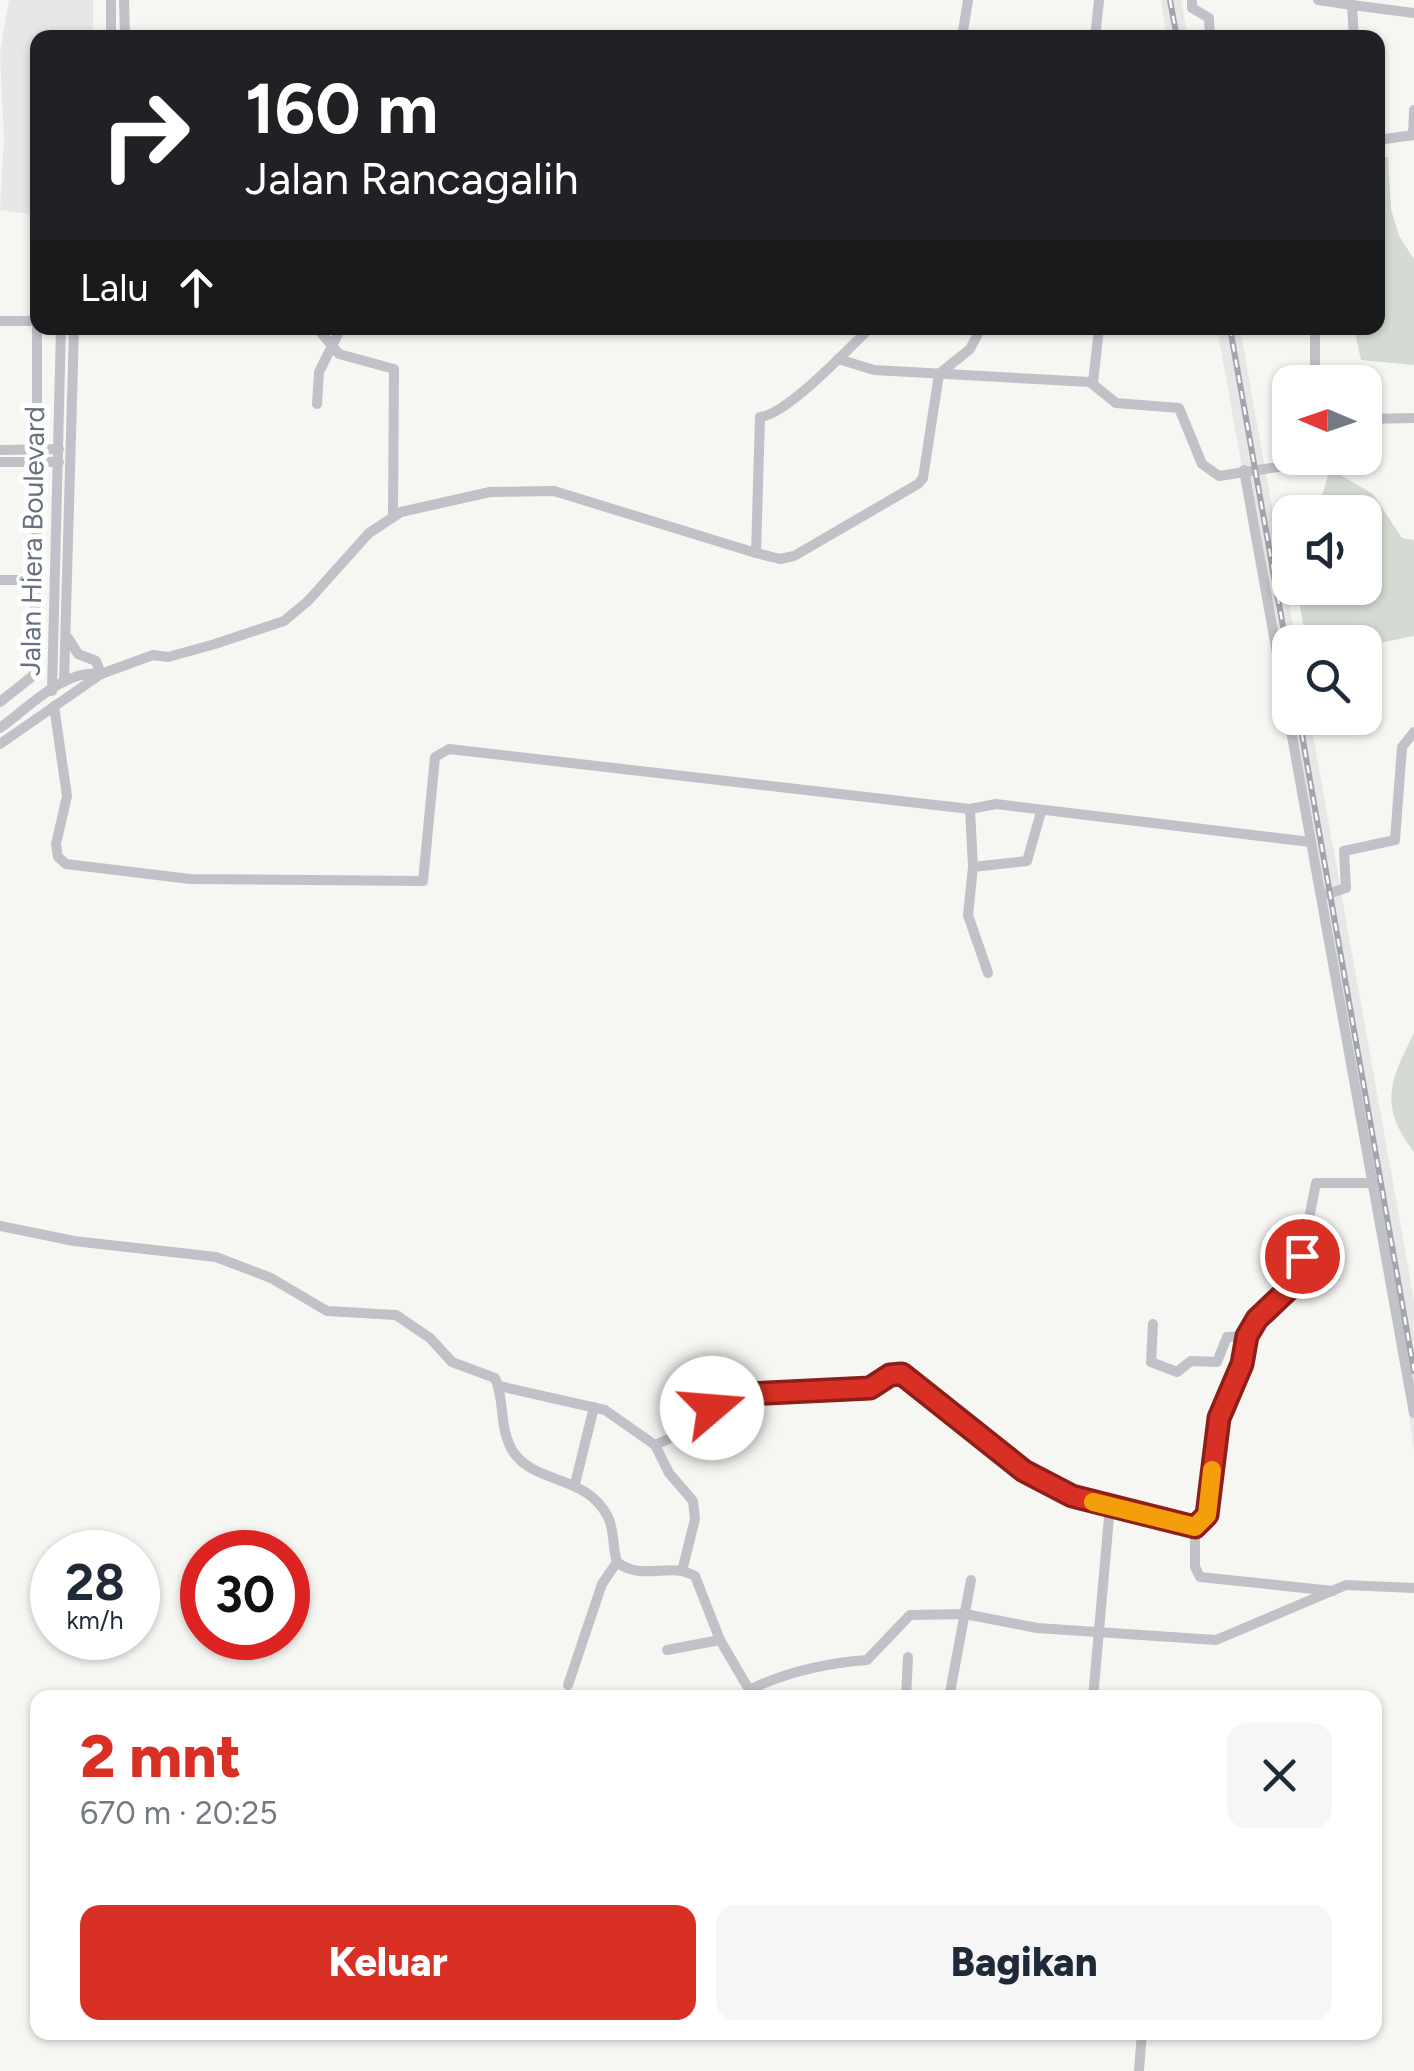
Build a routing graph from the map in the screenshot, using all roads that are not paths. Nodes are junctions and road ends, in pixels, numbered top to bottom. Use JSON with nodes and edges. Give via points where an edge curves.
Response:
{"nodes":[{"id":1,"x":111,"y":0,"type":"edge"},
{"id":2,"x":124,"y":0,"type":"edge"},
{"id":3,"x":968,"y":0,"type":"edge"},
{"id":4,"x":1099,"y":0,"type":"edge"},
{"id":5,"x":1192,"y":0,"type":"edge"},
{"id":6,"x":1318,"y":0,"type":"edge"},
{"id":7,"x":1352,"y":5,"type":"junction"},
{"id":8,"x":1414,"y":13,"type":"edge"},
{"id":9,"x":111,"y":30,"type":"edge"},
{"id":10,"x":124,"y":30,"type":"edge"},
{"id":11,"x":963,"y":30,"type":"edge"},
{"id":12,"x":1096,"y":30,"type":"edge"},
{"id":13,"x":1210,"y":30,"type":"edge"},
{"id":14,"x":1354,"y":30,"type":"edge"},
{"id":15,"x":1414,"y":110,"type":"edge"},
{"id":16,"x":1414,"y":135,"type":"edge"},
{"id":17,"x":1385,"y":139,"type":"edge"},
{"id":18,"x":0,"y":321,"type":"edge"},
{"id":19,"x":30,"y":321,"type":"edge"},
{"id":20,"x":37,"y":335,"type":"edge"},
{"id":21,"x":61,"y":335,"type":"edge"},
{"id":22,"x":74,"y":335,"type":"edge"},
{"id":23,"x":323,"y":335,"type":"edge"},
{"id":24,"x":339,"y":335,"type":"edge"},
{"id":25,"x":863,"y":335,"type":"edge"},
{"id":26,"x":977,"y":335,"type":"edge"},
{"id":27,"x":1098,"y":335,"type":"edge"},
{"id":28,"x":1315,"y":335,"type":"edge"},
{"id":29,"x":334,"y":349,"type":"junction"},
{"id":30,"x":838,"y":360,"type":"junction"},
{"id":31,"x":1315,"y":365,"type":"edge"},
{"id":32,"x":939,"y":374,"type":"junction"},
{"id":33,"x":1093,"y":383,"type":"junction"},
{"id":34,"x":317,"y":404,"type":"dead end"},
{"id":35,"x":37,"y":415,"type":"dead end"},
{"id":36,"x":1414,"y":418,"type":"edge"},
{"id":37,"x":1382,"y":419,"type":"edge"},
{"id":38,"x":55,"y":455,"type":"junction"},
{"id":39,"x":68,"y":455,"type":"junction"},
{"id":40,"x":5,"y":456,"type":"edge"},
{"id":41,"x":1272,"y":467,"type":"edge"},
{"id":42,"x":1244,"y":470,"type":"junction"},
{"id":43,"x":37,"y":496,"type":"dead end"},
{"id":44,"x":393,"y":516,"type":"junction"},
{"id":45,"x":756,"y":554,"type":"junction"},
{"id":46,"x":0,"y":580,"type":"edge"},
{"id":47,"x":36,"y":580,"type":"junction"},
{"id":48,"x":65,"y":624,"type":"junction"},
{"id":49,"x":101,"y":674,"type":"junction"},
{"id":50,"x":68,"y":687,"type":"junction"},
{"id":51,"x":52,"y":691,"type":"junction"},
{"id":52,"x":0,"y":702,"type":"edge"},
{"id":53,"x":57,"y":704,"type":"junction"},
{"id":54,"x":28,"y":724,"type":"junction"},
{"id":55,"x":0,"y":728,"type":"edge"},
{"id":56,"x":1414,"y":732,"type":"edge"},
{"id":57,"x":60,"y":734,"type":"junction"},
{"id":58,"x":0,"y":744,"type":"edge"},
{"id":59,"x":1399,"y":784,"type":"junction"},
{"id":60,"x":1414,"y":784,"type":"edge"},
{"id":61,"x":970,"y":809,"type":"junction"},
{"id":62,"x":1041,"y":812,"type":"junction"},
{"id":63,"x":1310,"y":842,"type":"junction"},
{"id":64,"x":972,"y":866,"type":"junction"},
{"id":65,"x":1321,"y":896,"type":"junction"},
{"id":66,"x":988,"y":972,"type":"dead end"},
{"id":67,"x":1374,"y":1184,"type":"junction"},
{"id":68,"x":0,"y":1226,"type":"edge"},
{"id":69,"x":1153,"y":1324,"type":"dead end"},
{"id":70,"x":1247,"y":1336,"type":"junction"},
{"id":71,"x":498,"y":1386,"type":"junction"},
{"id":72,"x":594,"y":1407,"type":"junction"},
{"id":73,"x":1414,"y":1413,"type":"edge"},
{"id":74,"x":654,"y":1444,"type":"junction"},
{"id":75,"x":575,"y":1484,"type":"junction"},
{"id":76,"x":1110,"y":1506,"type":"junction"},
{"id":77,"x":1195,"y":1527,"type":"junction"},
{"id":78,"x":617,"y":1562,"type":"junction"},
{"id":79,"x":682,"y":1572,"type":"junction"},
{"id":80,"x":971,"y":1580,"type":"dead end"},
{"id":81,"x":1414,"y":1588,"type":"edge"},
{"id":82,"x":1334,"y":1591,"type":"junction"},
{"id":83,"x":966,"y":1614,"type":"junction"},
{"id":84,"x":1096,"y":1633,"type":"junction"},
{"id":85,"x":720,"y":1640,"type":"junction"},
{"id":86,"x":668,"y":1650,"type":"dead end"},
{"id":87,"x":908,"y":1657,"type":"dead end"},
{"id":88,"x":568,"y":1685,"type":"dead end"},
{"id":89,"x":750,"y":1690,"type":"edge"},
{"id":90,"x":759,"y":1690,"type":"edge"},
{"id":91,"x":906,"y":1690,"type":"edge"},
{"id":92,"x":951,"y":1690,"type":"edge"},
{"id":93,"x":1093,"y":1690,"type":"edge"},
{"id":94,"x":1141,"y":2040,"type":"edge"},
{"id":95,"x":1139,"y":2071,"type":"edge"}],
"edges":[{"from":1,"to":9,"type":"street"},
{"from":2,"to":10,"type":"street"},
{"from":3,"to":11,"type":"street"},
{"from":4,"to":12,"type":"street"},
{"from":5,"to":13,"type":"street","via":[[1192,8],[1209,18]]},
{"from":6,"to":7,"type":"street"},
{"from":7,"to":8,"type":"street"},
{"from":7,"to":14,"type":"street"},
{"from":15,"to":16,"type":"street"},
{"from":16,"to":17,"type":"street"},
{"from":18,"to":19,"type":"street"},
{"from":20,"to":35,"type":"street"},
{"from":21,"to":38,"type":"street","name":"Jalan Hiera Boulevard"},
{"from":22,"to":39,"type":"street","name":"Jalan Hiera Boulevard"},
{"from":23,"to":29,"type":"street"},
{"from":24,"to":29,"type":"street"},
{"from":25,"to":30,"type":"street"},
{"from":26,"to":32,"type":"street"},
{"from":27,"to":33,"type":"street"},
{"from":28,"to":31,"type":"street"},
{"from":29,"to":34,"type":"street","via":[[319,372]]},
{"from":29,"to":44,"type":"street","via":[[394,369]]},
{"from":30,"to":32,"type":"street","via":[[866,369]]},
{"from":30,"to":45,"type":"street","via":[[760,416]]},
{"from":32,"to":33,"type":"street"},
{"from":32,"to":45,"type":"street","via":[[918,484],[794,556]]},
{"from":33,"to":42,"type":"street","via":[[1116,402],[1179,408],[1208,471],[1230,476]]},
{"from":36,"to":37,"type":"street"},
{"from":38,"to":39,"type":"street"},
{"from":38,"to":40,"type":"street"},
{"from":38,"to":51,"type":"street","name":"Jalan Hiera Boulevard"},
{"from":39,"to":48,"type":"street","name":"Jalan Hiera Boulevard"},
{"from":41,"to":42,"type":"street"},
{"from":42,"to":63,"type":"street"},
{"from":43,"to":47,"type":"street"},
{"from":44,"to":45,"type":"street","via":[[490,492],[554,491]]},
{"from":44,"to":49,"type":"street","name":"Jalan Hiera Boulevard","via":[[284,621]]},
{"from":46,"to":47,"type":"street"},
{"from":47,"to":52,"type":"street","via":[[34,675]]},
{"from":48,"to":49,"type":"street","via":[[70,646],[96,661]]},
{"from":48,"to":50,"type":"street","name":"Jalan Hiera Boulevard"},
{"from":49,"to":50,"type":"street","name":"Jalan Hiera Boulevard"},
{"from":50,"to":51,"type":"street"},
{"from":50,"to":53,"type":"street","name":"Jalan Hiera Boulevard"},
{"from":51,"to":53,"type":"street"},
{"from":51,"to":55,"type":"street","name":"Jalan Hiera Boulevard"},
{"from":53,"to":54,"type":"street","name":"Jalan Hiera Boulevard"},
{"from":53,"to":57,"type":"street"},
{"from":54,"to":57,"type":"street","via":[[42,723]]},
{"from":54,"to":58,"type":"street","name":"Jalan Hiera Boulevard"},
{"from":56,"to":59,"type":"street","via":[[1402,748]]},
{"from":57,"to":61,"type":"street","via":[[67,796],[56,844],[61,861],[190,879],[418,883],[425,878],[436,757],[442,750]]},
{"from":59,"to":60,"type":"street"},
{"from":59,"to":65,"type":"street","via":[[1395,840],[1344,851],[1346,888]]},
{"from":61,"to":62,"type":"street","via":[[996,804]]},
{"from":61,"to":64,"type":"street"},
{"from":62,"to":63,"type":"street"},
{"from":62,"to":64,"type":"street","via":[[1027,860]]},
{"from":63,"to":65,"type":"street"},
{"from":64,"to":66,"type":"street","via":[[968,921]]},
{"from":65,"to":67,"type":"street"},
{"from":67,"to":70,"type":"street","via":[[1316,1183],[1297,1279]]},
{"from":67,"to":73,"type":"street"},
{"from":68,"to":71,"type":"street","via":[[216,1257],[327,1310],[396,1314],[452,1362],[490,1373]]},
{"from":69,"to":70,"type":"street","via":[[1151,1362],[1177,1372],[1191,1361],[1216,1362],[1227,1337]]},
{"from":70,"to":77,"type":"street","via":[[1219,1418],[1207,1515]]},
{"from":71,"to":72,"type":"street"},
{"from":71,"to":75,"type":"street","via":[[504,1432],[520,1461]]},
{"from":72,"to":74,"type":"street"},
{"from":72,"to":75,"type":"street"},
{"from":74,"to":76,"type":"street","via":[[684,1432],[694,1410],[735,1409],[749,1394],[870,1388],[890,1375],[908,1376],[1024,1471],[1072,1496]]},
{"from":74,"to":79,"type":"street","via":[[693,1500]]},
{"from":75,"to":78,"type":"street","via":[[604,1511]]},
{"from":76,"to":77,"type":"street"},
{"from":76,"to":84,"type":"street"},
{"from":77,"to":82,"type":"street","via":[[1200,1576]]},
{"from":78,"to":79,"type":"street","via":[[640,1574]]},
{"from":78,"to":88,"type":"street","via":[[602,1584]]},
{"from":79,"to":85,"type":"street","via":[[694,1576]]},
{"from":80,"to":83,"type":"street"},
{"from":81,"to":82,"type":"street","via":[[1354,1583]]},
{"from":82,"to":84,"type":"street","via":[[1216,1640]]},
{"from":83,"to":84,"type":"street"},
{"from":83,"to":90,"type":"street","via":[[910,1615],[867,1660],[786,1674]]},
{"from":83,"to":92,"type":"street"},
{"from":84,"to":93,"type":"street"},
{"from":85,"to":86,"type":"street"},
{"from":85,"to":89,"type":"street"},
{"from":87,"to":91,"type":"street"},
{"from":94,"to":95,"type":"street"}]}
